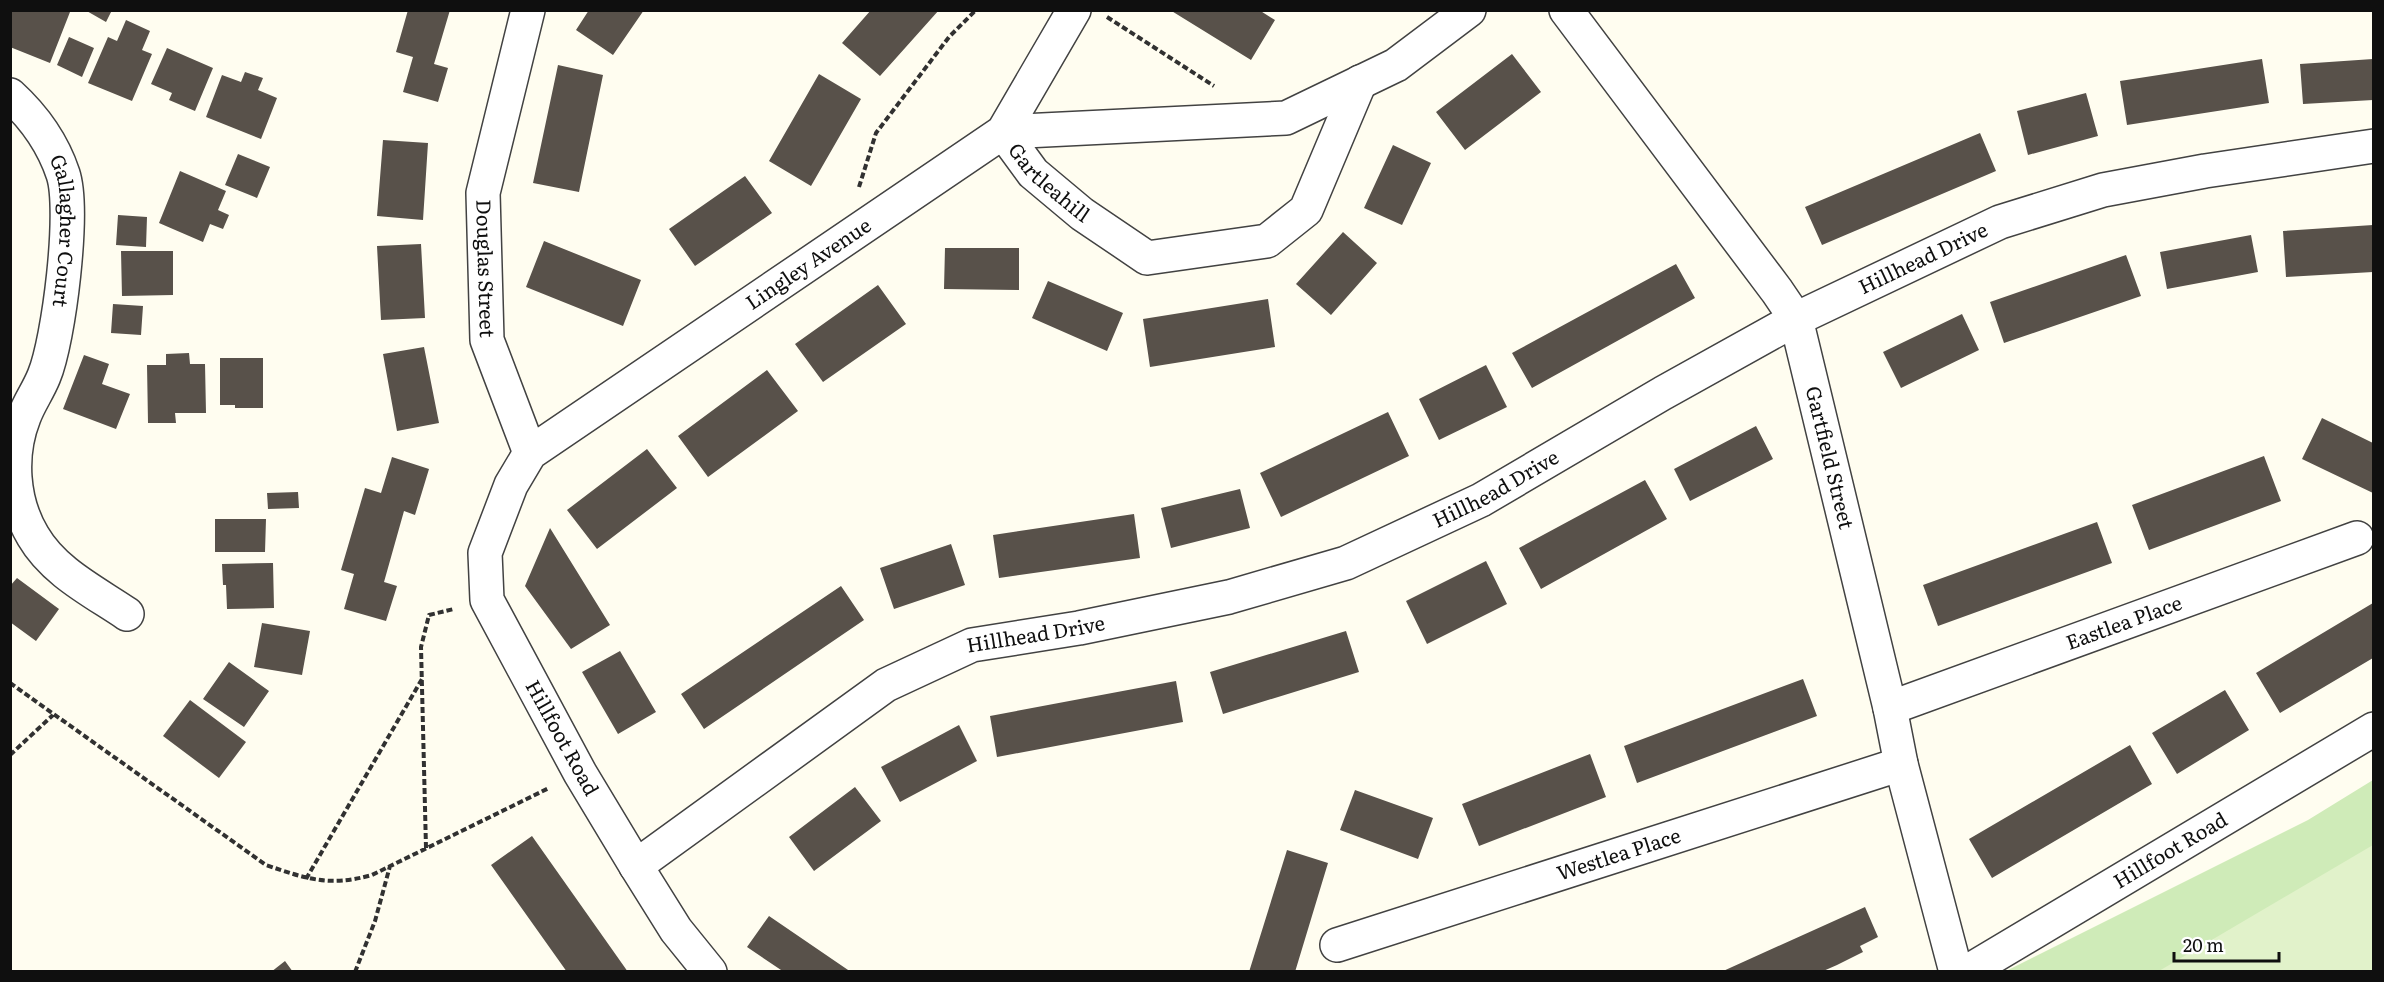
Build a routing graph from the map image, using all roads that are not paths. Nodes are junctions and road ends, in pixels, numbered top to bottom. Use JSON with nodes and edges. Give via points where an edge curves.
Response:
{"nodes":[{"id":1,"x":528,"y":10,"type":"edge"},
{"id":2,"x":1074,"y":10,"type":"edge"},
{"id":3,"x":1469,"y":10,"type":"edge"},
{"id":4,"x":1566,"y":10,"type":"edge"},
{"id":5,"x":1360,"y":82,"type":"junction"},
{"id":6,"x":10,"y":95,"type":"edge"},
{"id":7,"x":1003,"y":132,"type":"junction"},
{"id":8,"x":2373,"y":147,"type":"edge"},
{"id":9,"x":1796,"y":319,"type":"junction"},
{"id":10,"x":530,"y":453,"type":"junction"},
{"id":11,"x":511,"y":485,"type":"joint"},
{"id":12,"x":2357,"y":538,"type":"dead end"},
{"id":13,"x":127,"y":614,"type":"dead end"},
{"id":14,"x":1890,"y":708,"type":"junction"},
{"id":15,"x":2373,"y":729,"type":"edge"},
{"id":16,"x":1901,"y":764,"type":"junction"},
{"id":17,"x":636,"y":866,"type":"junction"},
{"id":18,"x":1337,"y":945,"type":"dead end"},
{"id":19,"x":710,"y":972,"type":"edge"},
{"id":20,"x":1956,"y":972,"type":"edge"},
{"id":21,"x":1967,"y":972,"type":"edge"}],
"edges":[{"from":1,"to":10,"type":"street","name":"Douglas Street","via":[[483,193],[487,340]]},
{"from":2,"to":7,"type":"street","name":"Lingley Avenue"},
{"from":3,"to":5,"type":"street","name":"Gartleahill","via":[[1395,65]]},
{"from":4,"to":9,"type":"street","name":"Gartfield Street"},
{"from":5,"to":7,"type":"street","name":"Gartleahill","via":[[1286,118]]},
{"from":5,"to":7,"type":"street","name":"Gartleahill","via":[[1306,210],[1267,241],[1158,257],[1147,258],[1082,214],[1033,173]]},
{"from":6,"to":13,"type":"street","name":"Gallagher Court","via":[[36,123],[54,152],[64,176],[67,201],[54,343],[17,440],[14,464],[19,505],[32,535],[57,567]]},
{"from":7,"to":10,"type":"street","name":"Lingley Avenue"},
{"from":8,"to":9,"type":"street","name":"Hillhead Drive","via":[[2103,190],[2001,222]]},
{"from":9,"to":14,"type":"street","name":"Gartfield Street"},
{"from":9,"to":17,"type":"street","name":"Hillhead Drive","via":[[1480,500],[1346,563],[1229,597],[972,645],[886,685]]},
{"from":10,"to":11,"type":"street","name":"Lingley Avenue"},
{"from":11,"to":17,"type":"street","name":"Hillfoot Road","via":[[485,553],[487,600],[580,773]]},
{"from":12,"to":14,"type":"street","name":"Eastlea Place"},
{"from":14,"to":16,"type":"street","name":"Gartfield Street"},
{"from":15,"to":21,"type":"street","name":"Hillfoot Road"},
{"from":16,"to":18,"type":"street","name":"Westlea Place"},
{"from":16,"to":20,"type":"street","name":"Gartfield Street"},
{"from":17,"to":19,"type":"street","name":"Hillfoot Road","via":[[676,930]]}]}
